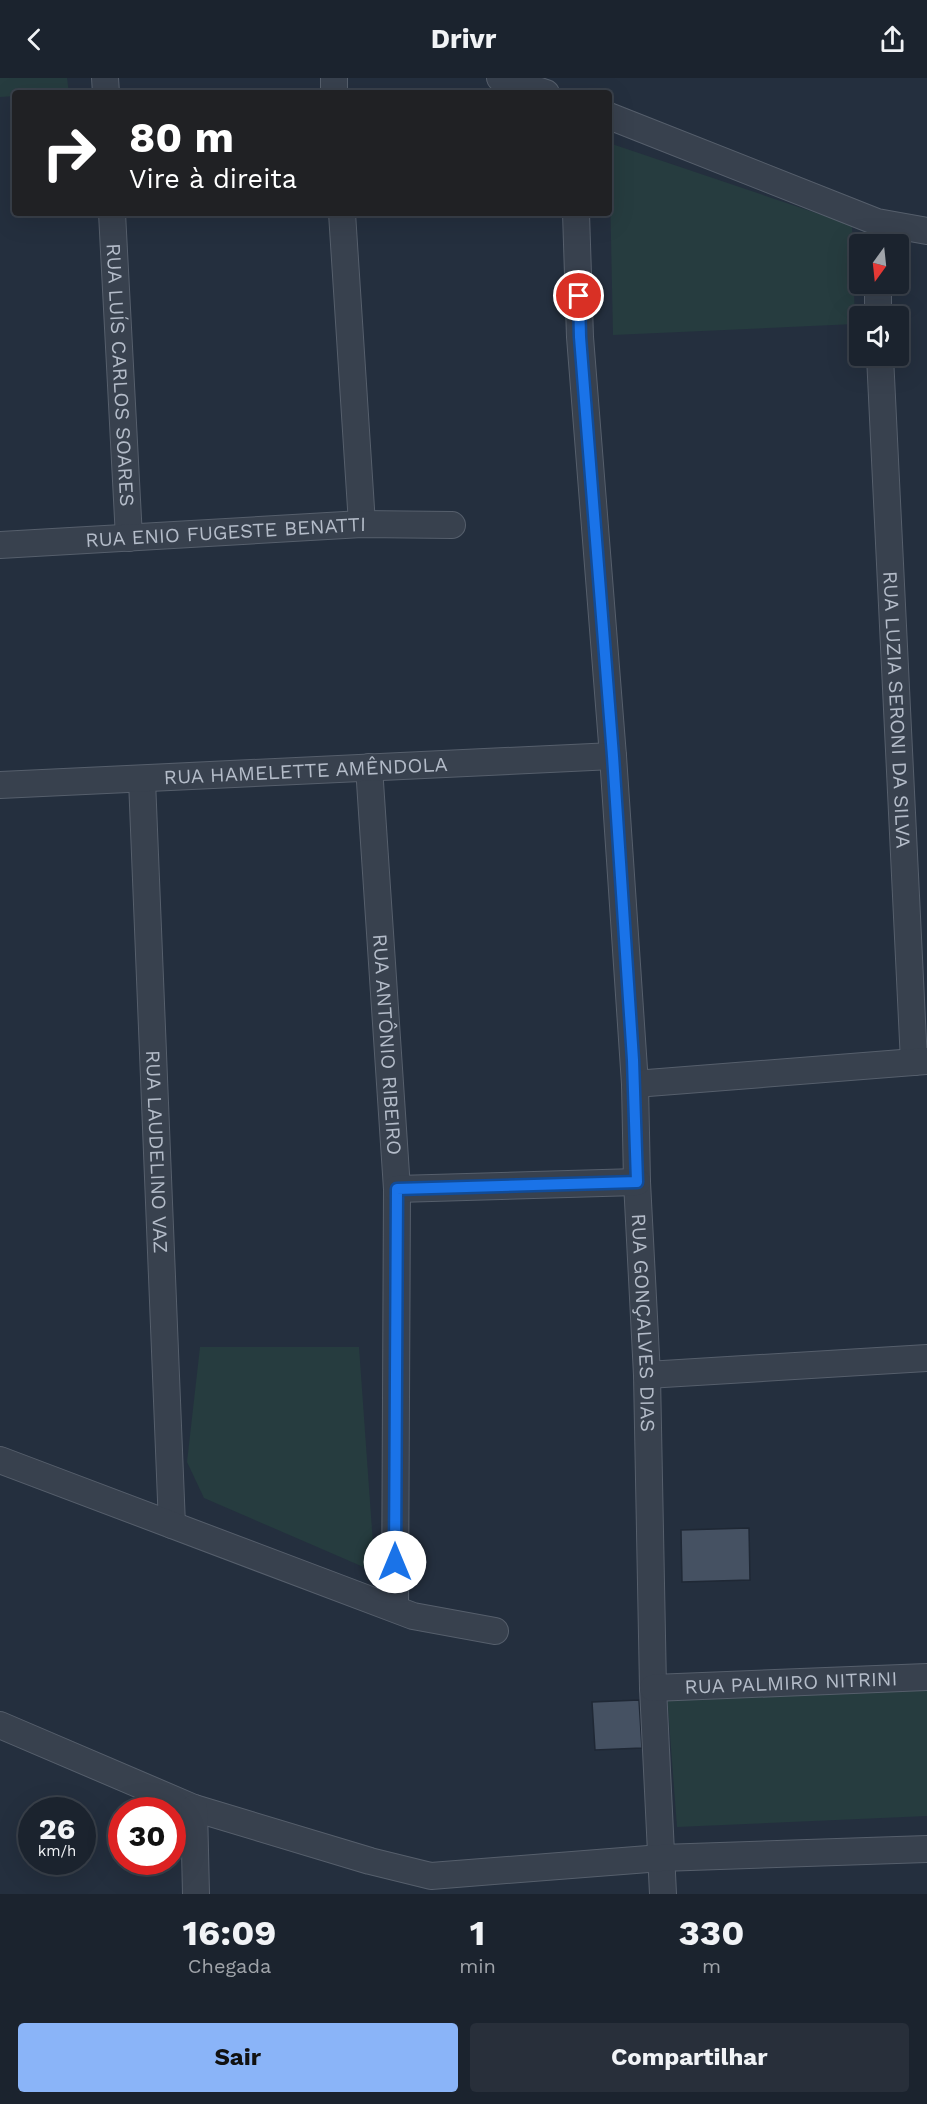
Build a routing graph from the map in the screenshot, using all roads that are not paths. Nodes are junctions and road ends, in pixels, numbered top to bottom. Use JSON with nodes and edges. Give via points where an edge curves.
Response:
{"nodes":[{"id":1,"x":500,"y":78,"type":"edge"},
{"id":2,"x":537,"y":90,"type":"edge"},
{"id":3,"x":612,"y":117,"type":"edge"},
{"id":4,"x":112,"y":216,"type":"edge"},
{"id":5,"x":342,"y":216,"type":"edge"},
{"id":6,"x":576,"y":216,"type":"edge"},
{"id":7,"x":927,"y":231,"type":"edge"},
{"id":8,"x":877,"y":233,"type":"edge"},
{"id":9,"x":881,"y":366,"type":"edge"},
{"id":10,"x":362,"y":524,"type":"junction"},
{"id":11,"x":452,"y":525,"type":"dead end"},
{"id":12,"x":129,"y":538,"type":"junction"},
{"id":13,"x":0,"y":545,"type":"edge"},
{"id":14,"x":613,"y":756,"type":"junction"},
{"id":15,"x":369,"y":767,"type":"junction"},
{"id":16,"x":142,"y":780,"type":"junction"},
{"id":17,"x":0,"y":785,"type":"edge"},
{"id":18,"x":920,"y":1062,"type":"edge"},
{"id":19,"x":635,"y":1084,"type":"junction"},
{"id":20,"x":637,"y":1182,"type":"junction"},
{"id":21,"x":397,"y":1189,"type":"junction"},
{"id":22,"x":927,"y":1358,"type":"edge"},
{"id":23,"x":646,"y":1375,"type":"junction"},
{"id":24,"x":0,"y":1460,"type":"edge"},
{"id":25,"x":172,"y":1525,"type":"junction"},
{"id":26,"x":395,"y":1608,"type":"junction"},
{"id":27,"x":495,"y":1632,"type":"dead end"},
{"id":28,"x":927,"y":1677,"type":"edge"},
{"id":29,"x":653,"y":1688,"type":"junction"},
{"id":30,"x":0,"y":1725,"type":"edge"},
{"id":31,"x":194,"y":1808,"type":"junction"},
{"id":32,"x":927,"y":1849,"type":"edge"},
{"id":33,"x":661,"y":1858,"type":"junction"},
{"id":34,"x":432,"y":1885,"type":"edge"},
{"id":35,"x":196,"y":1894,"type":"edge"},
{"id":36,"x":663,"y":1894,"type":"edge"}],
"edges":[{"from":1,"to":2,"type":"street"},
{"from":3,"to":8,"type":"street"},
{"from":4,"to":12,"type":"street","name":"RUA LUÍS CARLOS SOARES"},
{"from":5,"to":10,"type":"street"},
{"from":6,"to":14,"type":"street","name":"RUA GONÇALVES DIAS","via":[[580,337]]},
{"from":7,"to":8,"type":"street"},
{"from":9,"to":18,"type":"street","name":"RUA LUZIA SERONI DA SILVA"},
{"from":10,"to":11,"type":"street","name":"RUA ENIO FUGESTE BENATTI"},
{"from":10,"to":12,"type":"street","name":"RUA ENIO FUGESTE BENATTI"},
{"from":12,"to":13,"type":"street","name":"RUA ENIO FUGESTE BENATTI"},
{"from":14,"to":15,"type":"street","name":"RUA HAMELETTE AMÊNDOLA"},
{"from":14,"to":19,"type":"street","name":"RUA GONÇALVES DIAS"},
{"from":15,"to":16,"type":"street","name":"RUA HAMELETTE AMÊNDOLA"},
{"from":15,"to":21,"type":"street","name":"RUA ANTÔNIO RIBEIRO"},
{"from":16,"to":17,"type":"street","name":"RUA HAMELETTE AMÊNDOLA"},
{"from":16,"to":25,"type":"street","name":"RUA LAUDELINO VAZ"},
{"from":18,"to":19,"type":"street"},
{"from":19,"to":20,"type":"street","name":"RUA GONÇALVES DIAS"},
{"from":20,"to":21,"type":"street"},
{"from":20,"to":23,"type":"street","name":"RUA GONÇALVES DIAS"},
{"from":21,"to":26,"type":"street","name":"RUA ANTÔNIO RIBEIRO"},
{"from":22,"to":23,"type":"street"},
{"from":23,"to":29,"type":"street","name":"RUA GONÇALVES DIAS"},
{"from":24,"to":25,"type":"street"},
{"from":25,"to":26,"type":"street"},
{"from":26,"to":27,"type":"street","via":[[413,1616]]},
{"from":28,"to":29,"type":"street","name":"RUA PALMIRO NITRINI"},
{"from":29,"to":33,"type":"street","name":"RUA GONÇALVES DIAS"},
{"from":30,"to":31,"type":"street"},
{"from":31,"to":34,"type":"street","via":[[370,1861]]},
{"from":31,"to":35,"type":"street"},
{"from":32,"to":33,"type":"street"},
{"from":33,"to":34,"type":"street"},
{"from":33,"to":36,"type":"street","name":"RUA GONÇALVES DIAS"}]}
